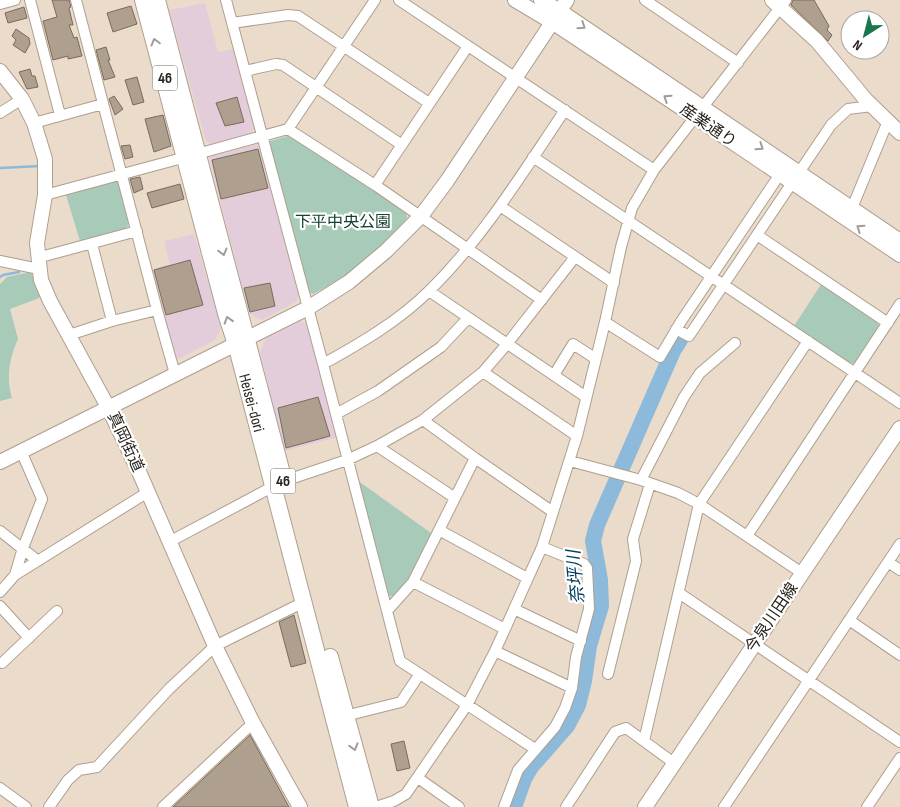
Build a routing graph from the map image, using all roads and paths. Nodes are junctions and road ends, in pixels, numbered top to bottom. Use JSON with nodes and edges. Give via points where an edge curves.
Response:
{"nodes":[{"id":1,"x":15,"y":0,"type":"edge"},
{"id":2,"x":30,"y":0,"type":"edge"},
{"id":3,"x":76,"y":0,"type":"edge"},
{"id":4,"x":144,"y":0,"type":"edge"},
{"id":5,"x":157,"y":0,"type":"edge"},
{"id":6,"x":226,"y":0,"type":"edge"},
{"id":7,"x":375,"y":0,"type":"edge"},
{"id":8,"x":399,"y":0,"type":"edge"},
{"id":9,"x":515,"y":0,"type":"edge"},
{"id":10,"x":541,"y":0,"type":"edge"},
{"id":11,"x":646,"y":0,"type":"edge"},
{"id":12,"x":780,"y":2,"type":"edge"},
{"id":13,"x":0,"y":4,"type":"edge"},
{"id":14,"x":560,"y":11,"type":"edge"},
{"id":15,"x":232,"y":23,"type":"junction"},
{"id":16,"x":468,"y":46,"type":"junction"},
{"id":17,"x":344,"y":47,"type":"junction"},
{"id":18,"x":738,"y":63,"type":"junction"},
{"id":19,"x":0,"y":71,"type":"edge"},
{"id":20,"x":245,"y":71,"type":"junction"},
{"id":21,"x":516,"y":77,"type":"junction"},
{"id":22,"x":316,"y":88,"type":"junction"},
{"id":23,"x":22,"y":99,"type":"junction"},
{"id":24,"x":429,"y":103,"type":"junction"},
{"id":25,"x":869,"y":103,"type":"junction"},
{"id":26,"x":103,"y":104,"type":"junction"},
{"id":27,"x":565,"y":110,"type":"junction"},
{"id":28,"x":698,"y":112,"type":"junction"},
{"id":29,"x":0,"y":113,"type":"edge"},
{"id":30,"x":60,"y":115,"type":"junction"},
{"id":31,"x":888,"y":121,"type":"junction"},
{"id":32,"x":34,"y":123,"type":"junction"},
{"id":33,"x":288,"y":129,"type":"junction"},
{"id":34,"x":900,"y":133,"type":"edge"},
{"id":35,"x":262,"y":136,"type":"junction"},
{"id":36,"x":402,"y":145,"type":"junction"},
{"id":37,"x":192,"y":155,"type":"junction"},
{"id":38,"x":533,"y":157,"type":"junction"},
{"id":39,"x":654,"y":170,"type":"junction"},
{"id":40,"x":122,"y":174,"type":"junction"},
{"id":41,"x":780,"y":174,"type":"junction"},
{"id":42,"x":797,"y":178,"type":"junction"},
{"id":43,"x":376,"y":185,"type":"junction"},
{"id":44,"x":45,"y":195,"type":"junction"},
{"id":45,"x":500,"y":206,"type":"junction"},
{"id":46,"x":852,"y":208,"type":"junction"},
{"id":47,"x":421,"y":216,"type":"junction"},
{"id":48,"x":628,"y":220,"type":"junction"},
{"id":49,"x":137,"y":231,"type":"junction"},
{"id":50,"x":757,"y":235,"type":"junction"},
{"id":51,"x":900,"y":241,"type":"edge"},
{"id":52,"x":92,"y":244,"type":"junction"},
{"id":53,"x":468,"y":248,"type":"junction"},
{"id":54,"x":900,"y":255,"type":"edge"},
{"id":55,"x":575,"y":257,"type":"junction"},
{"id":56,"x":0,"y":260,"type":"edge"},
{"id":57,"x":38,"y":263,"type":"junction"},
{"id":58,"x":711,"y":276,"type":"junction"},
{"id":59,"x":614,"y":283,"type":"junction"},
{"id":60,"x":723,"y":284,"type":"junction"},
{"id":61,"x":429,"y":291,"type":"junction"},
{"id":62,"x":542,"y":300,"type":"junction"},
{"id":63,"x":900,"y":304,"type":"edge"},
{"id":64,"x":308,"y":308,"type":"junction"},
{"id":65,"x":156,"y":310,"type":"junction"},
{"id":66,"x":468,"y":318,"type":"junction"},
{"id":67,"x":112,"y":321,"type":"junction"},
{"id":68,"x":605,"y":322,"type":"junction"},
{"id":69,"x":888,"y":323,"type":"junction"},
{"id":70,"x":676,"y":329,"type":"junction"},
{"id":71,"x":69,"y":335,"type":"junction"},
{"id":72,"x":241,"y":341,"type":"junction"},
{"id":73,"x":808,"y":341,"type":"junction"},
{"id":74,"x":734,"y":343,"type":"dead end"},
{"id":75,"x":507,"y":344,"type":"junction"},
{"id":76,"x":596,"y":358,"type":"junction"},
{"id":77,"x":323,"y":364,"type":"junction"},
{"id":78,"x":483,"y":372,"type":"junction"},
{"id":79,"x":855,"y":372,"type":"junction"},
{"id":80,"x":176,"y":374,"type":"junction"},
{"id":81,"x":554,"y":375,"type":"junction"},
{"id":82,"x":586,"y":397,"type":"junction"},
{"id":83,"x":900,"y":403,"type":"edge"},
{"id":84,"x":108,"y":407,"type":"junction"},
{"id":85,"x":336,"y":414,"type":"junction"},
{"id":86,"x":423,"y":420,"type":"junction"},
{"id":87,"x":900,"y":428,"type":"edge"},
{"id":88,"x":577,"y":436,"type":"junction"},
{"id":89,"x":377,"y":446,"type":"junction"},
{"id":90,"x":21,"y":451,"type":"junction"},
{"id":91,"x":475,"y":458,"type":"junction"},
{"id":92,"x":347,"y":460,"type":"junction"},
{"id":93,"x":570,"y":461,"type":"junction"},
{"id":94,"x":0,"y":462,"type":"edge"},
{"id":95,"x":646,"y":482,"type":"junction"},
{"id":96,"x":279,"y":484,"type":"junction"},
{"id":97,"x":148,"y":492,"type":"junction"},
{"id":98,"x":455,"y":498,"type":"junction"},
{"id":99,"x":699,"y":504,"type":"junction"},
{"id":100,"x":553,"y":512,"type":"junction"},
{"id":101,"x":439,"y":530,"type":"junction"},
{"id":102,"x":0,"y":531,"type":"edge"},
{"id":103,"x":747,"y":536,"type":"junction"},
{"id":104,"x":170,"y":542,"type":"junction"},
{"id":105,"x":900,"y":544,"type":"edge"},
{"id":106,"x":542,"y":547,"type":"junction"},
{"id":107,"x":23,"y":548,"type":"junction"},
{"id":108,"x":38,"y":561,"type":"junction"},
{"id":109,"x":888,"y":562,"type":"junction"},
{"id":110,"x":900,"y":570,"type":"edge"},
{"id":111,"x":802,"y":573,"type":"junction"},
{"id":112,"x":15,"y":575,"type":"junction"},
{"id":113,"x":527,"y":578,"type":"junction"},
{"id":114,"x":413,"y":582,"type":"junction"},
{"id":115,"x":0,"y":592,"type":"edge"},
{"id":116,"x":679,"y":592,"type":"junction"},
{"id":117,"x":304,"y":602,"type":"junction"},
{"id":118,"x":0,"y":606,"type":"edge"},
{"id":119,"x":514,"y":609,"type":"junction"},
{"id":120,"x":57,"y":611,"type":"dead end"},
{"id":121,"x":387,"y":611,"type":"junction"},
{"id":122,"x":849,"y":620,"type":"junction"},
{"id":123,"x":505,"y":629,"type":"junction"},
{"id":124,"x":29,"y":638,"type":"junction"},
{"id":125,"x":581,"y":641,"type":"junction"},
{"id":126,"x":754,"y":645,"type":"junction"},
{"id":127,"x":214,"y":646,"type":"junction"},
{"id":128,"x":496,"y":651,"type":"junction"},
{"id":129,"x":900,"y":655,"type":"edge"},
{"id":130,"x":2,"y":663,"type":"dead end"},
{"id":131,"x":608,"y":674,"type":"dead end"},
{"id":132,"x":420,"y":675,"type":"junction"},
{"id":133,"x":808,"y":681,"type":"junction"},
{"id":134,"x":572,"y":688,"type":"junction"},
{"id":135,"x":467,"y":705,"type":"junction"},
{"id":136,"x":345,"y":716,"type":"junction"},
{"id":137,"x":253,"y":723,"type":"junction"},
{"id":138,"x":644,"y":741,"type":"junction"},
{"id":139,"x":900,"y":742,"type":"edge"},
{"id":140,"x":535,"y":749,"type":"junction"},
{"id":141,"x":900,"y":758,"type":"edge"},
{"id":142,"x":674,"y":763,"type":"junction"},
{"id":143,"x":418,"y":778,"type":"junction"},
{"id":144,"x":0,"y":788,"type":"edge"},
{"id":145,"x":26,"y":807,"type":"edge"},
{"id":146,"x":49,"y":807,"type":"edge"},
{"id":147,"x":163,"y":807,"type":"edge"},
{"id":148,"x":300,"y":807,"type":"edge"},
{"id":149,"x":357,"y":807,"type":"edge"},
{"id":150,"x":370,"y":807,"type":"edge"},
{"id":151,"x":376,"y":807,"type":"edge"},
{"id":152,"x":459,"y":807,"type":"edge"},
{"id":153,"x":504,"y":807,"type":"edge"},
{"id":154,"x":566,"y":807,"type":"edge"},
{"id":155,"x":645,"y":807,"type":"edge"},
{"id":156,"x":724,"y":807,"type":"edge"},
{"id":157,"x":867,"y":807,"type":"edge"}],
"edges":[{"from":1,"to":13,"type":"street"},
{"from":2,"to":30,"type":"street"},
{"from":3,"to":26,"type":"street"},
{"from":37,"to":4,"type":"main road","name":"Heisei-dori","number":"46","one_way":true},
{"from":5,"to":37,"type":"main road","name":"Heisei-dori","number":"46"},
{"from":6,"to":15,"type":"street"},
{"from":7,"to":17,"type":"street"},
{"from":8,"to":16,"type":"street"},
{"from":9,"to":14,"type":"street","name":"産業通り"},
{"from":10,"to":14,"type":"street","name":"産業通り"},
{"from":11,"to":18,"type":"street"},
{"from":12,"to":18,"type":"street"},
{"from":12,"to":25,"type":"street"},
{"from":14,"to":21,"type":"street"},
{"from":14,"to":28,"type":"street","name":"産業通り"},
{"from":15,"to":17,"type":"street","via":[[298,16]]},
{"from":15,"to":20,"type":"street"},
{"from":16,"to":21,"type":"street"},
{"from":16,"to":24,"type":"street"},
{"from":17,"to":22,"type":"street"},
{"from":17,"to":24,"type":"street"},
{"from":18,"to":28,"type":"street"},
{"from":19,"to":23,"type":"street","name":"真岡街道"},
{"from":20,"to":22,"type":"street","via":[[282,65]]},
{"from":20,"to":35,"type":"street"},
{"from":21,"to":27,"type":"street"},
{"from":21,"to":47,"type":"street"},
{"from":22,"to":33,"type":"street"},
{"from":22,"to":36,"type":"street"},
{"from":23,"to":29,"type":"street"},
{"from":23,"to":32,"type":"street","name":"真岡街道"},
{"from":24,"to":36,"type":"street"},
{"from":25,"to":31,"type":"street"},
{"from":25,"to":42,"type":"street","via":[[848,109],[831,125]]},
{"from":26,"to":30,"type":"street"},
{"from":26,"to":40,"type":"street"},
{"from":27,"to":38,"type":"street"},
{"from":27,"to":39,"type":"street"},
{"from":28,"to":39,"type":"street"},
{"from":28,"to":41,"type":"street","name":"産業通り"},
{"from":28,"to":42,"type":"street","name":"産業通り","one_way":true},
{"from":30,"to":32,"type":"street"},
{"from":31,"to":34,"type":"street"},
{"from":31,"to":46,"type":"street"},
{"from":32,"to":44,"type":"street","name":"真岡街道","via":[[45,159]]},
{"from":33,"to":35,"type":"street"},
{"from":33,"to":43,"type":"street"},
{"from":35,"to":37,"type":"street"},
{"from":35,"to":64,"type":"street"},
{"from":36,"to":43,"type":"street"},
{"from":37,"to":40,"type":"street"},
{"from":37,"to":72,"type":"main road","name":"Heisei-dori","number":"46"},
{"from":38,"to":45,"type":"street"},
{"from":38,"to":48,"type":"street"},
{"from":39,"to":48,"type":"street"},
{"from":40,"to":44,"type":"street"},
{"from":40,"to":49,"type":"street"},
{"from":41,"to":42,"type":"street","name":"産業通り"},
{"from":41,"to":58,"type":"street"},
{"from":42,"to":46,"type":"street","name":"産業通り"},
{"from":42,"to":50,"type":"street"},
{"from":54,"to":42,"type":"street","name":"産業通り","one_way":true},
{"from":43,"to":47,"type":"street"},
{"from":44,"to":57,"type":"street","name":"真岡街道","via":[[37,243]]},
{"from":45,"to":53,"type":"street"},
{"from":45,"to":55,"type":"street"},
{"from":46,"to":51,"type":"street","name":"産業通り"},
{"from":47,"to":53,"type":"street"},
{"from":47,"to":64,"type":"street","via":[[349,282]]},
{"from":48,"to":58,"type":"street"},
{"from":48,"to":59,"type":"street"},
{"from":49,"to":52,"type":"street"},
{"from":49,"to":65,"type":"street"},
{"from":50,"to":60,"type":"street"},
{"from":50,"to":69,"type":"street"},
{"from":52,"to":57,"type":"street"},
{"from":52,"to":67,"type":"street"},
{"from":53,"to":61,"type":"street"},
{"from":53,"to":62,"type":"street"},
{"from":55,"to":59,"type":"street"},
{"from":55,"to":62,"type":"street"},
{"from":56,"to":57,"type":"street"},
{"from":57,"to":71,"type":"street","name":"真岡街道","via":[[50,301]]},
{"from":58,"to":60,"type":"street"},
{"from":58,"to":70,"type":"street"},
{"from":59,"to":68,"type":"street"},
{"from":60,"to":70,"type":"street","via":[[689,336]]},
{"from":60,"to":73,"type":"street"},
{"from":61,"to":66,"type":"street"},
{"from":61,"to":77,"type":"street","via":[[398,318]]},
{"from":62,"to":75,"type":"street"},
{"from":63,"to":69,"type":"street"},
{"from":64,"to":72,"type":"street"},
{"from":64,"to":77,"type":"street"},
{"from":65,"to":67,"type":"street"},
{"from":65,"to":80,"type":"street"},
{"from":66,"to":75,"type":"street"},
{"from":66,"to":85,"type":"street","via":[[442,346],[378,392]]},
{"from":67,"to":71,"type":"street"},
{"from":68,"to":70,"type":"street","via":[[660,357]]},
{"from":68,"to":76,"type":"street"},
{"from":69,"to":79,"type":"street"},
{"from":71,"to":84,"type":"street","name":"真岡街道"},
{"from":72,"to":80,"type":"street"},
{"from":72,"to":96,"type":"main road","name":"Heisei-dori","number":"46"},
{"from":73,"to":79,"type":"street"},
{"from":73,"to":99,"type":"street"},
{"from":74,"to":95,"type":"street","via":[[700,373],[684,397]]},
{"from":75,"to":78,"type":"street"},
{"from":75,"to":81,"type":"street"},
{"from":76,"to":81,"type":"street","via":[[573,344]]},
{"from":76,"to":82,"type":"street"},
{"from":77,"to":85,"type":"street"},
{"from":78,"to":86,"type":"street"},
{"from":78,"to":88,"type":"street"},
{"from":79,"to":83,"type":"street"},
{"from":79,"to":103,"type":"street"},
{"from":80,"to":84,"type":"street"},
{"from":81,"to":82,"type":"street"},
{"from":82,"to":88,"type":"street"},
{"from":84,"to":90,"type":"street"},
{"from":84,"to":97,"type":"street","name":"真岡街道"},
{"from":85,"to":92,"type":"street"},
{"from":86,"to":89,"type":"street"},
{"from":86,"to":91,"type":"street"},
{"from":87,"to":111,"type":"street","name":"今泉川田線"},
{"from":88,"to":93,"type":"street"},
{"from":89,"to":92,"type":"street"},
{"from":89,"to":98,"type":"street"},
{"from":90,"to":94,"type":"street"},
{"from":90,"to":107,"type":"street","via":[[42,499]]},
{"from":91,"to":98,"type":"street"},
{"from":91,"to":100,"type":"street"},
{"from":92,"to":96,"type":"street"},
{"from":92,"to":121,"type":"street"},
{"from":93,"to":95,"type":"street"},
{"from":93,"to":100,"type":"street"},
{"from":95,"to":99,"type":"street"},
{"from":95,"to":131,"type":"street","via":[[633,539],[636,561]]},
{"from":96,"to":104,"type":"street"},
{"from":96,"to":117,"type":"main road","name":"Heisei-dori","number":"46"},
{"from":96,"to":136,"type":"main road","name":"Heisei-dori","number":"46"},
{"from":97,"to":104,"type":"street","name":"真岡街道"},
{"from":97,"to":108,"type":"street"},
{"from":98,"to":101,"type":"street"},
{"from":99,"to":103,"type":"street"},
{"from":99,"to":116,"type":"street"},
{"from":100,"to":106,"type":"street"},
{"from":101,"to":113,"type":"street"},
{"from":101,"to":114,"type":"street"},
{"from":102,"to":107,"type":"street"},
{"from":103,"to":111,"type":"street"},
{"from":104,"to":127,"type":"street","name":"真岡街道"},
{"from":105,"to":109,"type":"street"},
{"from":106,"to":113,"type":"street"},
{"from":106,"to":125,"type":"street","via":[[587,568],[589,609]]},
{"from":107,"to":108,"type":"street"},
{"from":107,"to":112,"type":"street"},
{"from":108,"to":112,"type":"street"},
{"from":109,"to":110,"type":"street"},
{"from":109,"to":122,"type":"street"},
{"from":111,"to":126,"type":"street","name":"今泉川田線"},
{"from":112,"to":115,"type":"street"},
{"from":113,"to":119,"type":"street"},
{"from":114,"to":121,"type":"street"},
{"from":114,"to":123,"type":"street"},
{"from":116,"to":126,"type":"street"},
{"from":116,"to":138,"type":"street"},
{"from":117,"to":127,"type":"street"},
{"from":117,"to":149,"type":"main road","name":"Heisei-dori","number":"46"},
{"from":118,"to":124,"type":"street"},
{"from":119,"to":123,"type":"street"},
{"from":119,"to":125,"type":"street"},
{"from":120,"to":124,"type":"street"},
{"from":121,"to":132,"type":"street","via":[[400,661]]},
{"from":122,"to":129,"type":"street"},
{"from":122,"to":133,"type":"street"},
{"from":123,"to":128,"type":"street"},
{"from":124,"to":130,"type":"street"},
{"from":125,"to":134,"type":"street"},
{"from":126,"to":133,"type":"street"},
{"from":126,"to":142,"type":"street","name":"今泉川田線"},
{"from":127,"to":137,"type":"street","name":"真岡街道"},
{"from":127,"to":146,"type":"street","via":[[97,767],[79,770],[68,780]]},
{"from":128,"to":134,"type":"street"},
{"from":128,"to":135,"type":"street"},
{"from":132,"to":135,"type":"street"},
{"from":132,"to":136,"type":"street","via":[[401,702]]},
{"from":133,"to":139,"type":"street"},
{"from":133,"to":156,"type":"street"},
{"from":134,"to":140,"type":"street","via":[[555,727]]},
{"from":135,"to":140,"type":"street"},
{"from":135,"to":143,"type":"street"},
{"from":136,"to":150,"type":"main road","name":"Heisei-dori","number":"46","one_way":true},
{"from":137,"to":147,"type":"street"},
{"from":137,"to":148,"type":"street","name":"真岡街道"},
{"from":138,"to":142,"type":"street"},
{"from":138,"to":154,"type":"street","via":[[626,728],[615,732]]},
{"from":140,"to":153,"type":"street","via":[[518,770]]},
{"from":141,"to":157,"type":"street"},
{"from":142,"to":155,"type":"street","name":"今泉川田線"},
{"from":143,"to":151,"type":"street","via":[[406,794]]},
{"from":143,"to":152,"type":"street"},
{"from":144,"to":145,"type":"street"}]}
